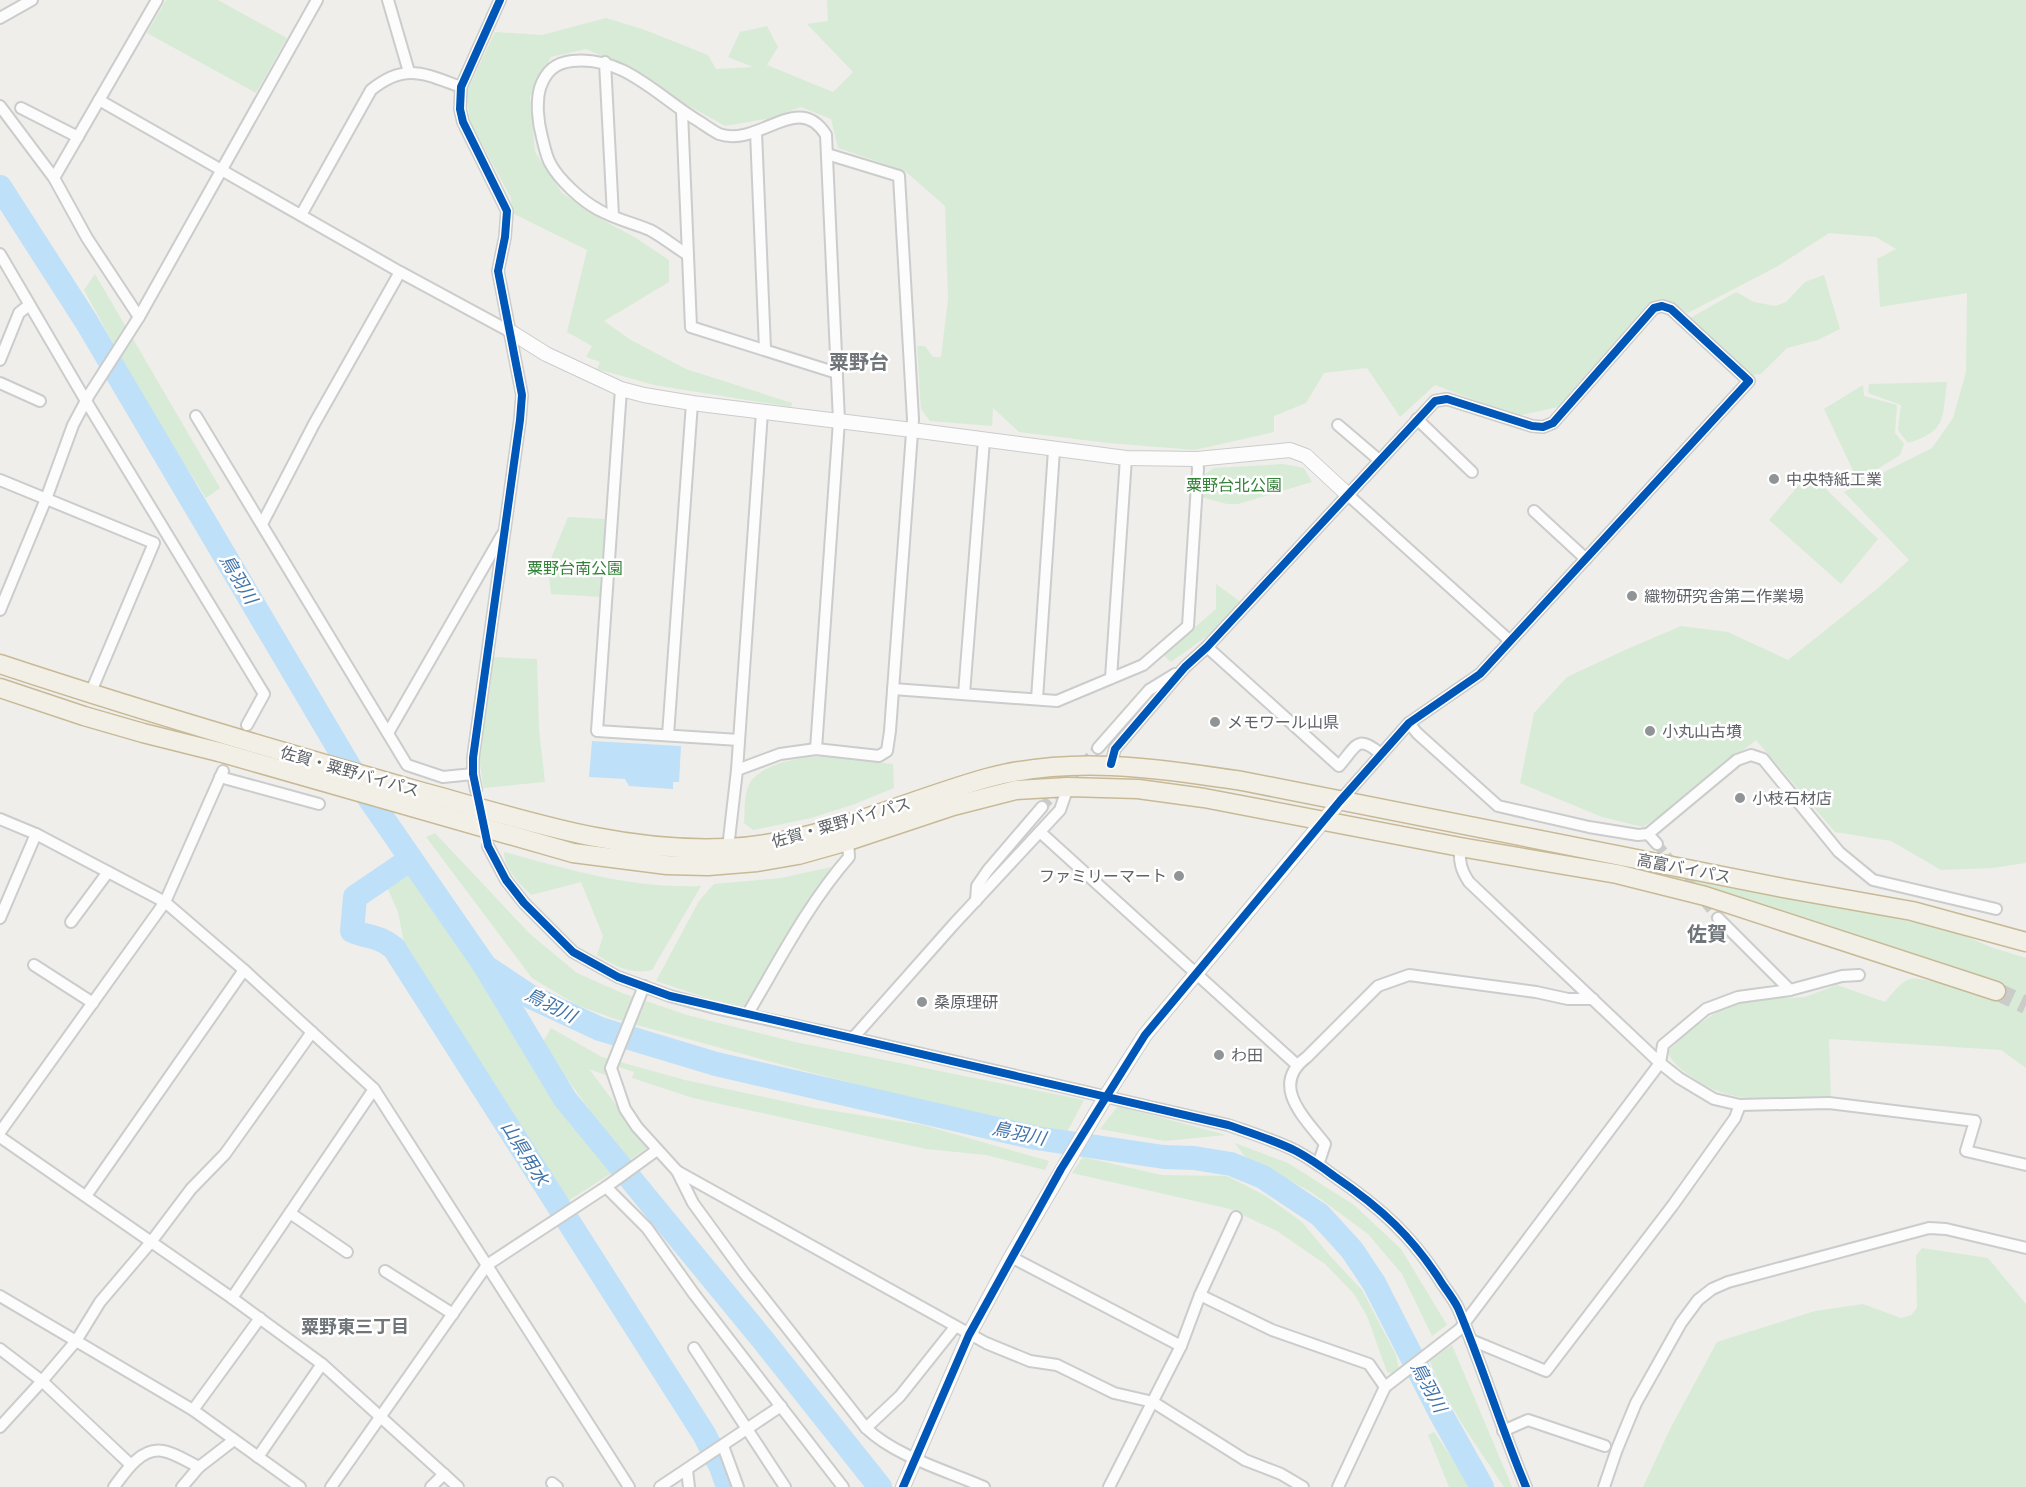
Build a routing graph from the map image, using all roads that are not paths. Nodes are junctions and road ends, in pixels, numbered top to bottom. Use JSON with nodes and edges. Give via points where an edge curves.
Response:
{"nodes":[{"id":1,"x":30,"y":0,"type":"edge"},
{"id":2,"x":157,"y":0,"type":"edge"},
{"id":3,"x":317,"y":0,"type":"edge"},
{"id":4,"x":388,"y":0,"type":"edge"},
{"id":5,"x":500,"y":0,"type":"edge"},
{"id":6,"x":0,"y":18,"type":"edge"},
{"id":7,"x":606,"y":62,"type":"junction"},
{"id":8,"x":409,"y":72,"type":"junction"},
{"id":9,"x":461,"y":87,"type":"junction"},
{"id":10,"x":99,"y":100,"type":"junction"},
{"id":11,"x":0,"y":106,"type":"edge"},
{"id":12,"x":21,"y":108,"type":"dead end"},
{"id":13,"x":682,"y":112,"type":"junction"},
{"id":14,"x":756,"y":132,"type":"junction"},
{"id":15,"x":78,"y":137,"type":"junction"},
{"id":16,"x":827,"y":153,"type":"junction"},
{"id":17,"x":223,"y":171,"type":"junction"},
{"id":18,"x":54,"y":178,"type":"junction"},
{"id":19,"x":301,"y":215,"type":"junction"},
{"id":20,"x":613,"y":216,"type":"junction"},
{"id":21,"x":0,"y":254,"type":"edge"},
{"id":22,"x":688,"y":255,"type":"junction"},
{"id":23,"x":400,"y":272,"type":"junction"},
{"id":24,"x":29,"y":305,"type":"junction"},
{"id":25,"x":136,"y":321,"type":"junction"},
{"id":26,"x":0,"y":329,"type":"edge"},
{"id":27,"x":511,"y":332,"type":"junction"},
{"id":28,"x":11,"y":333,"type":"junction"},
{"id":29,"x":765,"y":349,"type":"junction"},
{"id":30,"x":0,"y":360,"type":"edge"},
{"id":31,"x":837,"y":373,"type":"junction"},
{"id":32,"x":0,"y":382,"type":"edge"},
{"id":33,"x":621,"y":389,"type":"junction"},
{"id":34,"x":87,"y":398,"type":"junction"},
{"id":35,"x":40,"y":401,"type":"dead end"},
{"id":36,"x":692,"y":403,"type":"junction"},
{"id":37,"x":762,"y":412,"type":"junction"},
{"id":38,"x":196,"y":416,"type":"dead end"},
{"id":39,"x":1417,"y":419,"type":"junction"},
{"id":40,"x":839,"y":421,"type":"junction"},
{"id":41,"x":1338,"y":424,"type":"dead end"},
{"id":42,"x":912,"y":430,"type":"junction"},
{"id":43,"x":984,"y":440,"type":"junction"},
{"id":44,"x":1054,"y":450,"type":"junction"},
{"id":45,"x":1126,"y":458,"type":"junction"},
{"id":46,"x":1197,"y":459,"type":"junction"},
{"id":47,"x":1379,"y":460,"type":"junction"},
{"id":48,"x":1472,"y":471,"type":"dead end"},
{"id":49,"x":0,"y":480,"type":"edge"},
{"id":50,"x":1347,"y":494,"type":"junction"},
{"id":51,"x":46,"y":499,"type":"junction"},
{"id":52,"x":1534,"y":511,"type":"dead end"},
{"id":53,"x":262,"y":524,"type":"junction"},
{"id":54,"x":505,"y":530,"type":"junction"},
{"id":55,"x":154,"y":543,"type":"junction"},
{"id":56,"x":173,"y":543,"type":"junction"},
{"id":57,"x":1586,"y":559,"type":"junction"},
{"id":58,"x":0,"y":610,"type":"edge"},
{"id":59,"x":1509,"y":641,"type":"junction"},
{"id":60,"x":1207,"y":647,"type":"junction"},
{"id":61,"x":0,"y":664,"type":"edge"},
{"id":62,"x":1185,"y":667,"type":"junction"},
{"id":63,"x":1111,"y":678,"type":"junction"},
{"id":64,"x":0,"y":688,"type":"edge"},
{"id":65,"x":893,"y":689,"type":"junction"},
{"id":66,"x":90,"y":694,"type":"junction"},
{"id":67,"x":964,"y":694,"type":"junction"},
{"id":68,"x":1037,"y":699,"type":"junction"},
{"id":69,"x":1409,"y":723,"type":"junction"},
{"id":70,"x":247,"y":725,"type":"dead end"},
{"id":71,"x":388,"y":733,"type":"junction"},
{"id":72,"x":668,"y":735,"type":"junction"},
{"id":73,"x":739,"y":740,"type":"junction"},
{"id":74,"x":1098,"y":748,"type":"tunnel mouth"},
{"id":75,"x":816,"y":749,"type":"junction"},
{"id":76,"x":1381,"y":754,"type":"junction"},
{"id":77,"x":1112,"y":764,"type":"junction"},
{"id":78,"x":737,"y":770,"type":"junction"},
{"id":79,"x":473,"y":774,"type":"junction"},
{"id":80,"x":1068,"y":787,"type":"junction"},
{"id":81,"x":476,"y":790,"type":"dead end"},
{"id":82,"x":1340,"y":801,"type":"junction"},
{"id":83,"x":319,"y":804,"type":"dead end"},
{"id":84,"x":1042,"y":807,"type":"tunnel mouth"},
{"id":85,"x":0,"y":819,"type":"edge"},
{"id":86,"x":1326,"y":820,"type":"junction"},
{"id":87,"x":1040,"y":832,"type":"junction"},
{"id":88,"x":36,"y":834,"type":"junction"},
{"id":89,"x":1648,"y":834,"type":"junction"},
{"id":90,"x":848,"y":842,"type":"junction"},
{"id":91,"x":1657,"y":844,"type":"tunnel mouth"},
{"id":92,"x":488,"y":846,"type":"dead end"},
{"id":93,"x":1460,"y":847,"type":"junction"},
{"id":94,"x":728,"y":848,"type":"junction"},
{"id":95,"x":108,"y":872,"type":"junction"},
{"id":96,"x":976,"y":901,"type":"junction"},
{"id":97,"x":165,"y":902,"type":"junction"},
{"id":98,"x":1996,"y":909,"type":"dead end"},
{"id":99,"x":0,"y":918,"type":"edge"},
{"id":100,"x":1718,"y":918,"type":"tunnel mouth"},
{"id":101,"x":71,"y":922,"type":"dead end"},
{"id":102,"x":2026,"y":942,"type":"edge"},
{"id":103,"x":34,"y":964,"type":"dead end"},
{"id":104,"x":244,"y":970,"type":"junction"},
{"id":105,"x":1195,"y":974,"type":"junction"},
{"id":106,"x":1859,"y":975,"type":"dead end"},
{"id":107,"x":1790,"y":990,"type":"junction"},
{"id":108,"x":1996,"y":991,"type":"tunnel mouth"},
{"id":109,"x":642,"y":992,"type":"junction"},
{"id":110,"x":1593,"y":999,"type":"junction"},
{"id":111,"x":93,"y":1003,"type":"junction"},
{"id":112,"x":747,"y":1015,"type":"junction"},
{"id":113,"x":312,"y":1032,"type":"junction"},
{"id":114,"x":854,"y":1038,"type":"junction"},
{"id":115,"x":1660,"y":1063,"type":"junction"},
{"id":116,"x":1296,"y":1065,"type":"junction"},
{"id":117,"x":374,"y":1089,"type":"junction"},
{"id":118,"x":1104,"y":1099,"type":"junction"},
{"id":119,"x":1740,"y":1105,"type":"junction"},
{"id":120,"x":0,"y":1135,"type":"edge"},
{"id":121,"x":653,"y":1153,"type":"junction"},
{"id":122,"x":1318,"y":1165,"type":"junction"},
{"id":123,"x":2026,"y":1165,"type":"edge"},
{"id":124,"x":677,"y":1171,"type":"junction"},
{"id":125,"x":610,"y":1184,"type":"junction"},
{"id":126,"x":86,"y":1196,"type":"junction"},
{"id":127,"x":290,"y":1213,"type":"junction"},
{"id":128,"x":1236,"y":1217,"type":"dead end"},
{"id":129,"x":151,"y":1242,"type":"junction"},
{"id":130,"x":2026,"y":1248,"type":"edge"},
{"id":131,"x":347,"y":1252,"type":"dead end"},
{"id":132,"x":1011,"y":1257,"type":"junction"},
{"id":133,"x":487,"y":1265,"type":"junction"},
{"id":134,"x":385,"y":1271,"type":"dead end"},
{"id":135,"x":1200,"y":1295,"type":"junction"},
{"id":136,"x":0,"y":1296,"type":"edge"},
{"id":137,"x":232,"y":1298,"type":"junction"},
{"id":138,"x":453,"y":1314,"type":"junction"},
{"id":139,"x":260,"y":1318,"type":"junction"},
{"id":140,"x":955,"y":1327,"type":"junction"},
{"id":141,"x":1462,"y":1327,"type":"junction"},
{"id":142,"x":969,"y":1335,"type":"junction"},
{"id":143,"x":1472,"y":1340,"type":"junction"},
{"id":144,"x":75,"y":1341,"type":"junction"},
{"id":145,"x":1181,"y":1346,"type":"junction"},
{"id":146,"x":694,"y":1348,"type":"dead end"},
{"id":147,"x":0,"y":1349,"type":"edge"},
{"id":148,"x":322,"y":1364,"type":"junction"},
{"id":149,"x":42,"y":1381,"type":"junction"},
{"id":150,"x":1385,"y":1387,"type":"junction"},
{"id":151,"x":1153,"y":1402,"type":"junction"},
{"id":152,"x":781,"y":1406,"type":"junction"},
{"id":153,"x":193,"y":1410,"type":"junction"},
{"id":154,"x":380,"y":1415,"type":"junction"},
{"id":155,"x":0,"y":1427,"type":"edge"},
{"id":156,"x":866,"y":1428,"type":"junction"},
{"id":157,"x":747,"y":1429,"type":"junction"},
{"id":158,"x":1503,"y":1431,"type":"junction"},
{"id":159,"x":234,"y":1440,"type":"junction"},
{"id":160,"x":1605,"y":1446,"type":"dead end"},
{"id":161,"x":716,"y":1450,"type":"junction"},
{"id":162,"x":258,"y":1457,"type":"junction"},
{"id":163,"x":916,"y":1458,"type":"junction"},
{"id":164,"x":131,"y":1465,"type":"junction"},
{"id":165,"x":198,"y":1467,"type":"junction"},
{"id":166,"x":687,"y":1470,"type":"junction"},
{"id":167,"x":444,"y":1474,"type":"junction"},
{"id":168,"x":114,"y":1487,"type":"edge"},
{"id":169,"x":182,"y":1487,"type":"edge"},
{"id":170,"x":300,"y":1487,"type":"edge"},
{"id":171,"x":331,"y":1487,"type":"edge"},
{"id":172,"x":431,"y":1487,"type":"edge"},
{"id":173,"x":458,"y":1487,"type":"edge"},
{"id":174,"x":629,"y":1487,"type":"edge"},
{"id":175,"x":660,"y":1487,"type":"edge"},
{"id":176,"x":689,"y":1487,"type":"edge"},
{"id":177,"x":738,"y":1487,"type":"edge"},
{"id":178,"x":785,"y":1487,"type":"edge"},
{"id":179,"x":843,"y":1487,"type":"edge"},
{"id":180,"x":903,"y":1487,"type":"edge"},
{"id":181,"x":984,"y":1487,"type":"edge"},
{"id":182,"x":1109,"y":1487,"type":"edge"},
{"id":183,"x":1303,"y":1487,"type":"edge"},
{"id":184,"x":1338,"y":1487,"type":"edge"},
{"id":185,"x":1526,"y":1487,"type":"edge"},
{"id":186,"x":1604,"y":1487,"type":"edge"}],
"edges":[{"from":1,"to":6,"type":"street"},
{"from":2,"to":10,"type":"street"},
{"from":3,"to":17,"type":"street"},
{"from":4,"to":8,"type":"street"},
{"from":5,"to":9,"type":"street"},
{"from":7,"to":13,"type":"street","via":[[627,70]]},
{"from":7,"to":20,"type":"street"},
{"from":7,"to":20,"type":"street","via":[[562,62],[549,69],[540,89],[539,126],[549,163],[565,184],[598,210]]},
{"from":8,"to":9,"type":"street"},
{"from":8,"to":19,"type":"street","via":[[382,81],[371,90]]},
{"from":9,"to":27,"type":"street","via":[[463,122],[507,211],[498,271]]},
{"from":10,"to":15,"type":"street"},
{"from":10,"to":17,"type":"street"},
{"from":11,"to":18,"type":"street"},
{"from":12,"to":15,"type":"street"},
{"from":13,"to":14,"type":"street","via":[[719,134],[738,137]]},
{"from":13,"to":22,"type":"street"},
{"from":14,"to":16,"type":"street","via":[[802,116],[819,124],[826,135]]},
{"from":14,"to":29,"type":"street"},
{"from":15,"to":18,"type":"street"},
{"from":16,"to":31,"type":"street"},
{"from":16,"to":42,"type":"street","via":[[899,176]]},
{"from":17,"to":19,"type":"street"},
{"from":17,"to":25,"type":"street"},
{"from":18,"to":25,"type":"street"},
{"from":19,"to":23,"type":"street"},
{"from":20,"to":22,"type":"street","via":[[652,231]]},
{"from":21,"to":24,"type":"street"},
{"from":22,"to":29,"type":"street","via":[[691,327]]},
{"from":23,"to":27,"type":"street"},
{"from":23,"to":53,"type":"street"},
{"from":24,"to":28,"type":"street","via":[[19,313]]},
{"from":24,"to":34,"type":"street"},
{"from":25,"to":34,"type":"street"},
{"from":26,"to":28,"type":"street"},
{"from":27,"to":33,"type":"street","via":[[546,354]]},
{"from":27,"to":54,"type":"street","via":[[522,395]]},
{"from":28,"to":30,"type":"street"},
{"from":29,"to":31,"type":"street"},
{"from":31,"to":40,"type":"street"},
{"from":32,"to":35,"type":"street"},
{"from":33,"to":36,"type":"street"},
{"from":33,"to":72,"type":"street","via":[[597,730]]},
{"from":34,"to":51,"type":"street"},
{"from":34,"to":56,"type":"street"},
{"from":36,"to":37,"type":"street"},
{"from":36,"to":72,"type":"street"},
{"from":37,"to":40,"type":"street"},
{"from":37,"to":73,"type":"street"},
{"from":38,"to":53,"type":"street"},
{"from":39,"to":47,"type":"street"},
{"from":39,"to":48,"type":"street"},
{"from":39,"to":57,"type":"street","via":[[1434,401],[1447,399],[1532,426],[1553,423],[1654,308],[1671,309],[1749,381]]},
{"from":40,"to":42,"type":"street"},
{"from":40,"to":75,"type":"street"},
{"from":41,"to":47,"type":"street"},
{"from":42,"to":43,"type":"street"},
{"from":42,"to":65,"type":"street"},
{"from":43,"to":44,"type":"street"},
{"from":43,"to":67,"type":"street"},
{"from":44,"to":45,"type":"street"},
{"from":44,"to":68,"type":"street"},
{"from":45,"to":46,"type":"street"},
{"from":45,"to":63,"type":"street"},
{"from":46,"to":50,"type":"street","via":[[1290,450],[1306,456]]},
{"from":46,"to":63,"type":"street","via":[[1188,626],[1143,665]]},
{"from":47,"to":50,"type":"street"},
{"from":49,"to":51,"type":"street"},
{"from":50,"to":59,"type":"street"},
{"from":50,"to":60,"type":"street"},
{"from":51,"to":55,"type":"street"},
{"from":51,"to":58,"type":"street"},
{"from":52,"to":57,"type":"street"},
{"from":53,"to":71,"type":"street"},
{"from":54,"to":71,"type":"street"},
{"from":54,"to":79,"type":"street"},
{"from":55,"to":56,"type":"street"},
{"from":55,"to":66,"type":"street"},
{"from":56,"to":70,"type":"street","via":[[264,694]]},
{"from":57,"to":59,"type":"street"},
{"from":59,"to":69,"type":"street","via":[[1480,674]]},
{"from":60,"to":62,"type":"street"},
{"from":60,"to":76,"type":"street","via":[[1339,766],[1362,742]]},
{"from":61,"to":66,"type":"highway","name":"佐賀・粟野バイパス"},
{"from":62,"to":74,"type":"street","via":[[1149,690]]},
{"from":62,"to":77,"type":"street","via":[[1115,749]]},
{"from":63,"to":68,"type":"street","via":[[1057,701]]},
{"from":64,"to":90,"type":"highway","name":"佐賀・粟野バイパス","via":[[84,716],[573,853],[708,866],[798,855]]},
{"from":65,"to":67,"type":"street"},
{"from":65,"to":75,"type":"street","via":[[886,751],[879,756]]},
{"from":66,"to":94,"type":"highway","name":"佐賀・粟野バイパス","via":[[298,757],[611,842],[671,849]]},
{"from":67,"to":68,"type":"street"},
{"from":69,"to":76,"type":"street"},
{"from":69,"to":89,"type":"street","via":[[1498,806],[1589,827]]},
{"from":71,"to":79,"type":"street","via":[[407,765],[443,777]]},
{"from":72,"to":73,"type":"street"},
{"from":73,"to":78,"type":"street"},
{"from":75,"to":78,"type":"street","via":[[780,754]]},
{"from":76,"to":82,"type":"street"},
{"from":77,"to":82,"type":"highway","name":"佐賀・粟野バイパス","via":[[1242,781]]},
{"from":77,"to":94,"type":"highway","name":"佐賀・粟野バイパス","via":[[1043,768],[989,778],[778,843]]},
{"from":78,"to":94,"type":"street"},
{"from":79,"to":81,"type":"street"},
{"from":80,"to":86,"type":"highway","name":"佐賀・粟野バイパス","via":[[1149,790]]},
{"from":80,"to":87,"type":"street","via":[[1060,810]]},
{"from":80,"to":90,"type":"highway","name":"佐賀・粟野バイパス","via":[[1016,790],[953,806]]},
{"from":82,"to":86,"type":"street"},
{"from":82,"to":102,"type":"highway","name":"高富バイパス","via":[[1912,911]]},
{"from":83,"to":97,"type":"street","via":[[222,774]]},
{"from":84,"to":96,"type":"street","via":[[988,870],[977,886]]},
{"from":85,"to":88,"type":"street"},
{"from":86,"to":93,"type":"highway","name":"高富バイパス"},
{"from":86,"to":105,"type":"street"},
{"from":87,"to":96,"type":"street"},
{"from":87,"to":105,"type":"street"},
{"from":88,"to":95,"type":"street"},
{"from":88,"to":99,"type":"street"},
{"from":89,"to":91,"type":"street"},
{"from":89,"to":98,"type":"street","via":[[1737,760],[1751,755],[1763,759],[1839,852],[1873,880]]},
{"from":90,"to":112,"type":"street","via":[[849,857],[800,925]]},
{"from":92,"to":109,"type":"street","via":[[518,896],[573,952]]},
{"from":93,"to":108,"type":"highway","name":"高富バイパス","via":[[1617,874],[1705,896]]},
{"from":93,"to":110,"type":"street","via":[[1459,861],[1469,882]]},
{"from":95,"to":97,"type":"street"},
{"from":95,"to":101,"type":"street"},
{"from":96,"to":114,"type":"street"},
{"from":97,"to":104,"type":"street"},
{"from":97,"to":111,"type":"street"},
{"from":100,"to":107,"type":"street"},
{"from":103,"to":111,"type":"street"},
{"from":104,"to":113,"type":"street"},
{"from":104,"to":126,"type":"street"},
{"from":105,"to":116,"type":"street"},
{"from":105,"to":118,"type":"street","via":[[1145,1035]]},
{"from":106,"to":107,"type":"street"},
{"from":107,"to":115,"type":"street","via":[[1738,998],[1706,1009],[1663,1045]]},
{"from":109,"to":112,"type":"street"},
{"from":109,"to":121,"type":"street","via":[[611,1068],[625,1109]]},
{"from":110,"to":115,"type":"street"},
{"from":110,"to":116,"type":"street","via":[[1568,999],[1409,975],[1378,986]]},
{"from":111,"to":120,"type":"street"},
{"from":112,"to":114,"type":"street"},
{"from":113,"to":117,"type":"street"},
{"from":113,"to":129,"type":"street","via":[[225,1154],[191,1189]]},
{"from":114,"to":118,"type":"street"},
{"from":115,"to":119,"type":"street","via":[[1714,1099]]},
{"from":115,"to":141,"type":"street"},
{"from":116,"to":122,"type":"street","via":[[1289,1088],[1297,1109],[1324,1144]]},
{"from":117,"to":127,"type":"street"},
{"from":117,"to":133,"type":"street"},
{"from":118,"to":122,"type":"street","via":[[1228,1125],[1286,1146]]},
{"from":118,"to":132,"type":"street"},
{"from":119,"to":123,"type":"street","via":[[1829,1103],[1974,1121],[1966,1151]]},
{"from":119,"to":143,"type":"street","via":[[1736,1118],[1673,1205],[1546,1371]]},
{"from":120,"to":126,"type":"street"},
{"from":121,"to":124,"type":"street"},
{"from":121,"to":125,"type":"street"},
{"from":122,"to":141,"type":"street","via":[[1366,1197],[1400,1227],[1425,1256],[1457,1306]]},
{"from":124,"to":140,"type":"street"},
{"from":124,"to":156,"type":"street","via":[[693,1203],[744,1273]]},
{"from":125,"to":133,"type":"street"},
{"from":125,"to":152,"type":"street","via":[[647,1227]]},
{"from":126,"to":129,"type":"street"},
{"from":127,"to":131,"type":"street"},
{"from":127,"to":137,"type":"street"},
{"from":128,"to":135,"type":"street"},
{"from":129,"to":137,"type":"street"},
{"from":129,"to":144,"type":"street","via":[[100,1302]]},
{"from":130,"to":186,"type":"street","via":[[1929,1228],[1712,1289],[1681,1323],[1636,1403]]},
{"from":132,"to":142,"type":"street"},
{"from":132,"to":145,"type":"street"},
{"from":133,"to":138,"type":"street"},
{"from":133,"to":174,"type":"street"},
{"from":134,"to":138,"type":"street"},
{"from":135,"to":145,"type":"street"},
{"from":135,"to":150,"type":"street","via":[[1272,1330],[1370,1364]]},
{"from":136,"to":144,"type":"street"},
{"from":137,"to":139,"type":"street"},
{"from":138,"to":154,"type":"street"},
{"from":139,"to":148,"type":"street"},
{"from":139,"to":153,"type":"street"},
{"from":140,"to":142,"type":"street"},
{"from":140,"to":156,"type":"street","via":[[900,1396]]},
{"from":141,"to":143,"type":"street"},
{"from":141,"to":150,"type":"street"},
{"from":142,"to":151,"type":"street","via":[[1030,1361],[1057,1365],[1114,1393]]},
{"from":142,"to":163,"type":"street"},
{"from":143,"to":158,"type":"street"},
{"from":144,"to":149,"type":"street"},
{"from":144,"to":153,"type":"street"},
{"from":145,"to":151,"type":"street"},
{"from":146,"to":157,"type":"street"},
{"from":147,"to":149,"type":"street"},
{"from":148,"to":154,"type":"street"},
{"from":148,"to":162,"type":"street"},
{"from":149,"to":155,"type":"street"},
{"from":149,"to":164,"type":"street"},
{"from":150,"to":184,"type":"street"},
{"from":151,"to":182,"type":"street"},
{"from":151,"to":183,"type":"street","via":[[1245,1460]]},
{"from":152,"to":157,"type":"street"},
{"from":152,"to":179,"type":"street"},
{"from":153,"to":159,"type":"street"},
{"from":154,"to":167,"type":"street"},
{"from":154,"to":171,"type":"street"},
{"from":156,"to":163,"type":"street"},
{"from":157,"to":161,"type":"street"},
{"from":157,"to":178,"type":"street"},
{"from":158,"to":160,"type":"street","via":[[1528,1420]]},
{"from":158,"to":185,"type":"street"},
{"from":159,"to":162,"type":"street"},
{"from":159,"to":165,"type":"street"},
{"from":161,"to":166,"type":"street"},
{"from":161,"to":177,"type":"street"},
{"from":162,"to":170,"type":"street"},
{"from":163,"to":180,"type":"street"},
{"from":163,"to":181,"type":"street"},
{"from":164,"to":165,"type":"street","via":[[150,1451],[163,1451]]},
{"from":164,"to":168,"type":"street"},
{"from":165,"to":169,"type":"street"},
{"from":166,"to":175,"type":"street"},
{"from":166,"to":176,"type":"street"},
{"from":167,"to":172,"type":"street"},
{"from":167,"to":173,"type":"street"}]}
